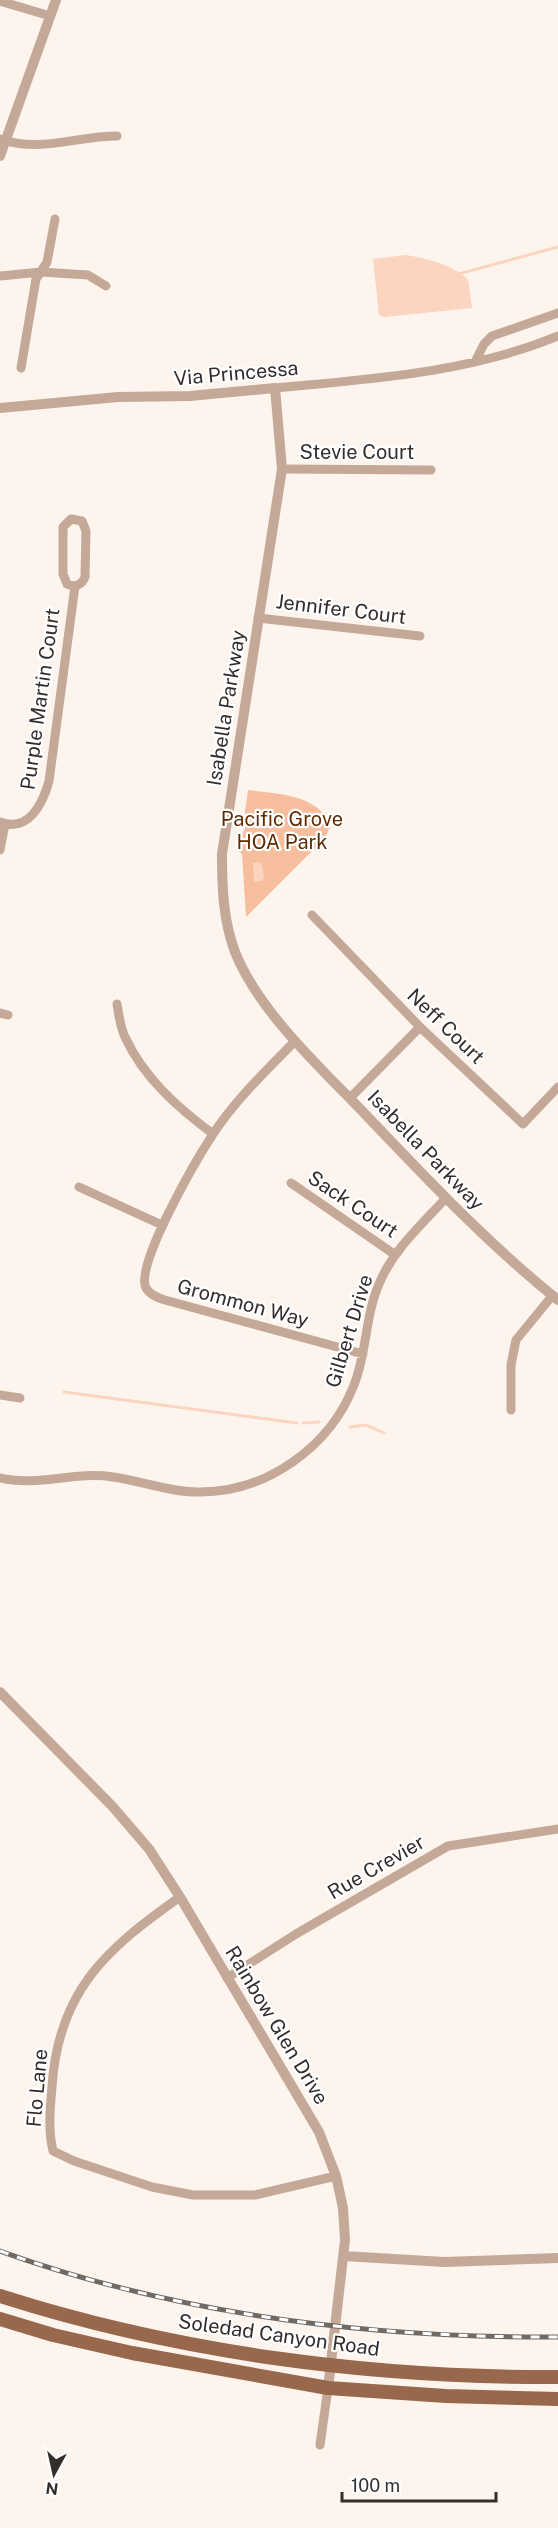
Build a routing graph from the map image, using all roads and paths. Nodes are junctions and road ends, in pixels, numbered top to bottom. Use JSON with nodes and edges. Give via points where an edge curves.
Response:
{"nodes":[{"id":1,"x":56,"y":0,"type":"edge"},
{"id":2,"x":0,"y":1,"type":"edge"},
{"id":3,"x":51,"y":16,"type":"junction"},
{"id":4,"x":117,"y":136,"type":"dead end"},
{"id":5,"x":3,"y":140,"type":"edge"},
{"id":6,"x":0,"y":156,"type":"edge"},
{"id":7,"x":55,"y":219,"type":"dead end"},
{"id":8,"x":41,"y":272,"type":"junction"},
{"id":9,"x":0,"y":276,"type":"edge"},
{"id":10,"x":106,"y":286,"type":"dead end"},
{"id":11,"x":558,"y":313,"type":"edge"},
{"id":12,"x":558,"y":336,"type":"edge"},
{"id":13,"x":475,"y":362,"type":"junction"},
{"id":14,"x":21,"y":368,"type":"dead end"},
{"id":15,"x":275,"y":388,"type":"junction"},
{"id":16,"x":0,"y":408,"type":"edge"},
{"id":17,"x":282,"y":469,"type":"junction"},
{"id":18,"x":431,"y":470,"type":"dead end"},
{"id":19,"x":75,"y":586,"type":"junction"},
{"id":20,"x":258,"y":618,"type":"junction"},
{"id":21,"x":420,"y":636,"type":"dead end"},
{"id":22,"x":3,"y":823,"type":"edge"},
{"id":23,"x":0,"y":850,"type":"edge"},
{"id":24,"x":312,"y":915,"type":"dead end"},
{"id":25,"x":117,"y":1004,"type":"dead end"},
{"id":26,"x":420,"y":1027,"type":"junction"},
{"id":27,"x":296,"y":1041,"type":"junction"},
{"id":28,"x":558,"y":1087,"type":"edge"},
{"id":29,"x":350,"y":1098,"type":"junction"},
{"id":30,"x":213,"y":1134,"type":"junction"},
{"id":31,"x":291,"y":1183,"type":"dead end"},
{"id":32,"x":79,"y":1187,"type":"dead end"},
{"id":33,"x":446,"y":1198,"type":"junction"},
{"id":34,"x":162,"y":1225,"type":"junction"},
{"id":35,"x":394,"y":1254,"type":"junction"},
{"id":36,"x":555,"y":1298,"type":"edge"},
{"id":37,"x":363,"y":1354,"type":"junction"},
{"id":38,"x":0,"y":1395,"type":"edge"},
{"id":39,"x":20,"y":1398,"type":"dead end"},
{"id":40,"x":511,"y":1410,"type":"dead end"},
{"id":41,"x":0,"y":1478,"type":"edge"},
{"id":42,"x":0,"y":1692,"type":"edge"},
{"id":43,"x":558,"y":1829,"type":"edge"},
{"id":44,"x":180,"y":1897,"type":"junction"},
{"id":45,"x":227,"y":1978,"type":"junction"},
{"id":46,"x":336,"y":2176,"type":"junction"},
{"id":47,"x":344,"y":2256,"type":"junction"},
{"id":48,"x":558,"y":2258,"type":"edge"},
{"id":49,"x":0,"y":2296,"type":"edge"},
{"id":50,"x":0,"y":2319,"type":"edge"},
{"id":51,"x":331,"y":2366,"type":"junction"},
{"id":52,"x":558,"y":2378,"type":"edge"},
{"id":53,"x":328,"y":2388,"type":"junction"},
{"id":54,"x":558,"y":2399,"type":"edge"},
{"id":55,"x":320,"y":2445,"type":"dead end"}],
"edges":[{"from":1,"to":3,"type":"street"},
{"from":2,"to":3,"type":"street"},
{"from":3,"to":5,"type":"street"},
{"from":4,"to":5,"type":"street","via":[[94,136],[48,146]]},
{"from":5,"to":6,"type":"street"},
{"from":7,"to":8,"type":"street","via":[[47,262]]},
{"from":8,"to":9,"type":"street"},
{"from":8,"to":10,"type":"street","via":[[88,275]]},
{"from":8,"to":14,"type":"street","via":[[36,279]]},
{"from":11,"to":13,"type":"street","via":[[492,336]]},
{"from":12,"to":13,"type":"street","name":"Via Princessa"},
{"from":13,"to":15,"type":"street","name":"Via Princessa","via":[[384,377]]},
{"from":15,"to":16,"type":"street","name":"Via Princessa"},
{"from":15,"to":17,"type":"street","name":"Isabella Parkway"},
{"from":17,"to":18,"type":"street","name":"Stevie Court"},
{"from":17,"to":20,"type":"street","name":"Isabella Parkway"},
{"from":19,"to":19,"type":"street","name":"Purple Martin Court","via":[[85,577],[86,531],[84,524],[75,519],[68,521],[62,531],[63,578]]},
{"from":19,"to":22,"type":"street","name":"Purple Martin Court","via":[[43,802],[33,815],[18,823]]},
{"from":20,"to":21,"type":"street","name":"Jennifer Court"},
{"from":20,"to":27,"type":"street","name":"Isabella Parkway","via":[[226,820],[222,886],[236,953],[263,1002]]},
{"from":22,"to":23,"type":"street"},
{"from":24,"to":26,"type":"street","name":"Neff Court"},
{"from":25,"to":30,"type":"street","via":[[124,1035],[147,1074],[178,1108]]},
{"from":26,"to":28,"type":"street","name":"Neff Court","via":[[523,1124]]},
{"from":26,"to":29,"type":"street"},
{"from":27,"to":29,"type":"street","name":"Isabella Parkway"},
{"from":27,"to":30,"type":"street","name":"Grommon Way","via":[[247,1090]]},
{"from":29,"to":33,"type":"street","name":"Isabella Parkway"},
{"from":30,"to":34,"type":"street","name":"Grommon Way"},
{"from":31,"to":35,"type":"street","name":"Sack Court"},
{"from":32,"to":34,"type":"street"},
{"from":33,"to":35,"type":"street","name":"Gilbert Drive"},
{"from":33,"to":36,"type":"street","name":"Isabella Parkway"},
{"from":34,"to":37,"type":"street","name":"Grommon Way","via":[[144,1279],[146,1289],[153,1295]]},
{"from":35,"to":37,"type":"street","name":"Gilbert Drive","via":[[378,1285]]},
{"from":36,"to":40,"type":"street","via":[[516,1340],[509,1384]]},
{"from":37,"to":41,"type":"street","name":"Gilbert Drive","via":[[342,1410],[318,1444],[293,1463],[258,1480],[225,1490],[200,1492],[93,1475],[27,1481]]},
{"from":38,"to":39,"type":"street"},
{"from":42,"to":44,"type":"street","name":"Rainbow Glen Drive","via":[[113,1807],[149,1849]]},
{"from":43,"to":45,"type":"street","name":"Rue Crevier","via":[[448,1846]]},
{"from":44,"to":45,"type":"street","name":"Rainbow Glen Drive"},
{"from":44,"to":46,"type":"street","name":"Flo Lane","via":[[135,1928],[106,1955],[73,2004],[52,2073],[53,2151],[152,2187],[193,2195],[255,2195]]},
{"from":45,"to":46,"type":"street","name":"Rainbow Glen Drive","via":[[312,2118]]},
{"from":46,"to":47,"type":"street","name":"Rainbow Glen Drive"},
{"from":47,"to":48,"type":"street","via":[[444,2262]]},
{"from":47,"to":51,"type":"street","name":"Rainbow Glen Drive"},
{"from":49,"to":51,"type":"main road","name":"Soledad Canyon Road","via":[[140,2334]]},
{"from":50,"to":53,"type":"main road","name":"Soledad Canyon Road","via":[[132,2353]]},
{"from":51,"to":52,"type":"main road","name":"Soledad Canyon Road","via":[[450,2376]]},
{"from":51,"to":53,"type":"street","name":"Rainbow Glen Drive"},
{"from":53,"to":54,"type":"main road","name":"Soledad Canyon Road"},
{"from":53,"to":55,"type":"street","name":"Rainbow Glen Drive"}]}
